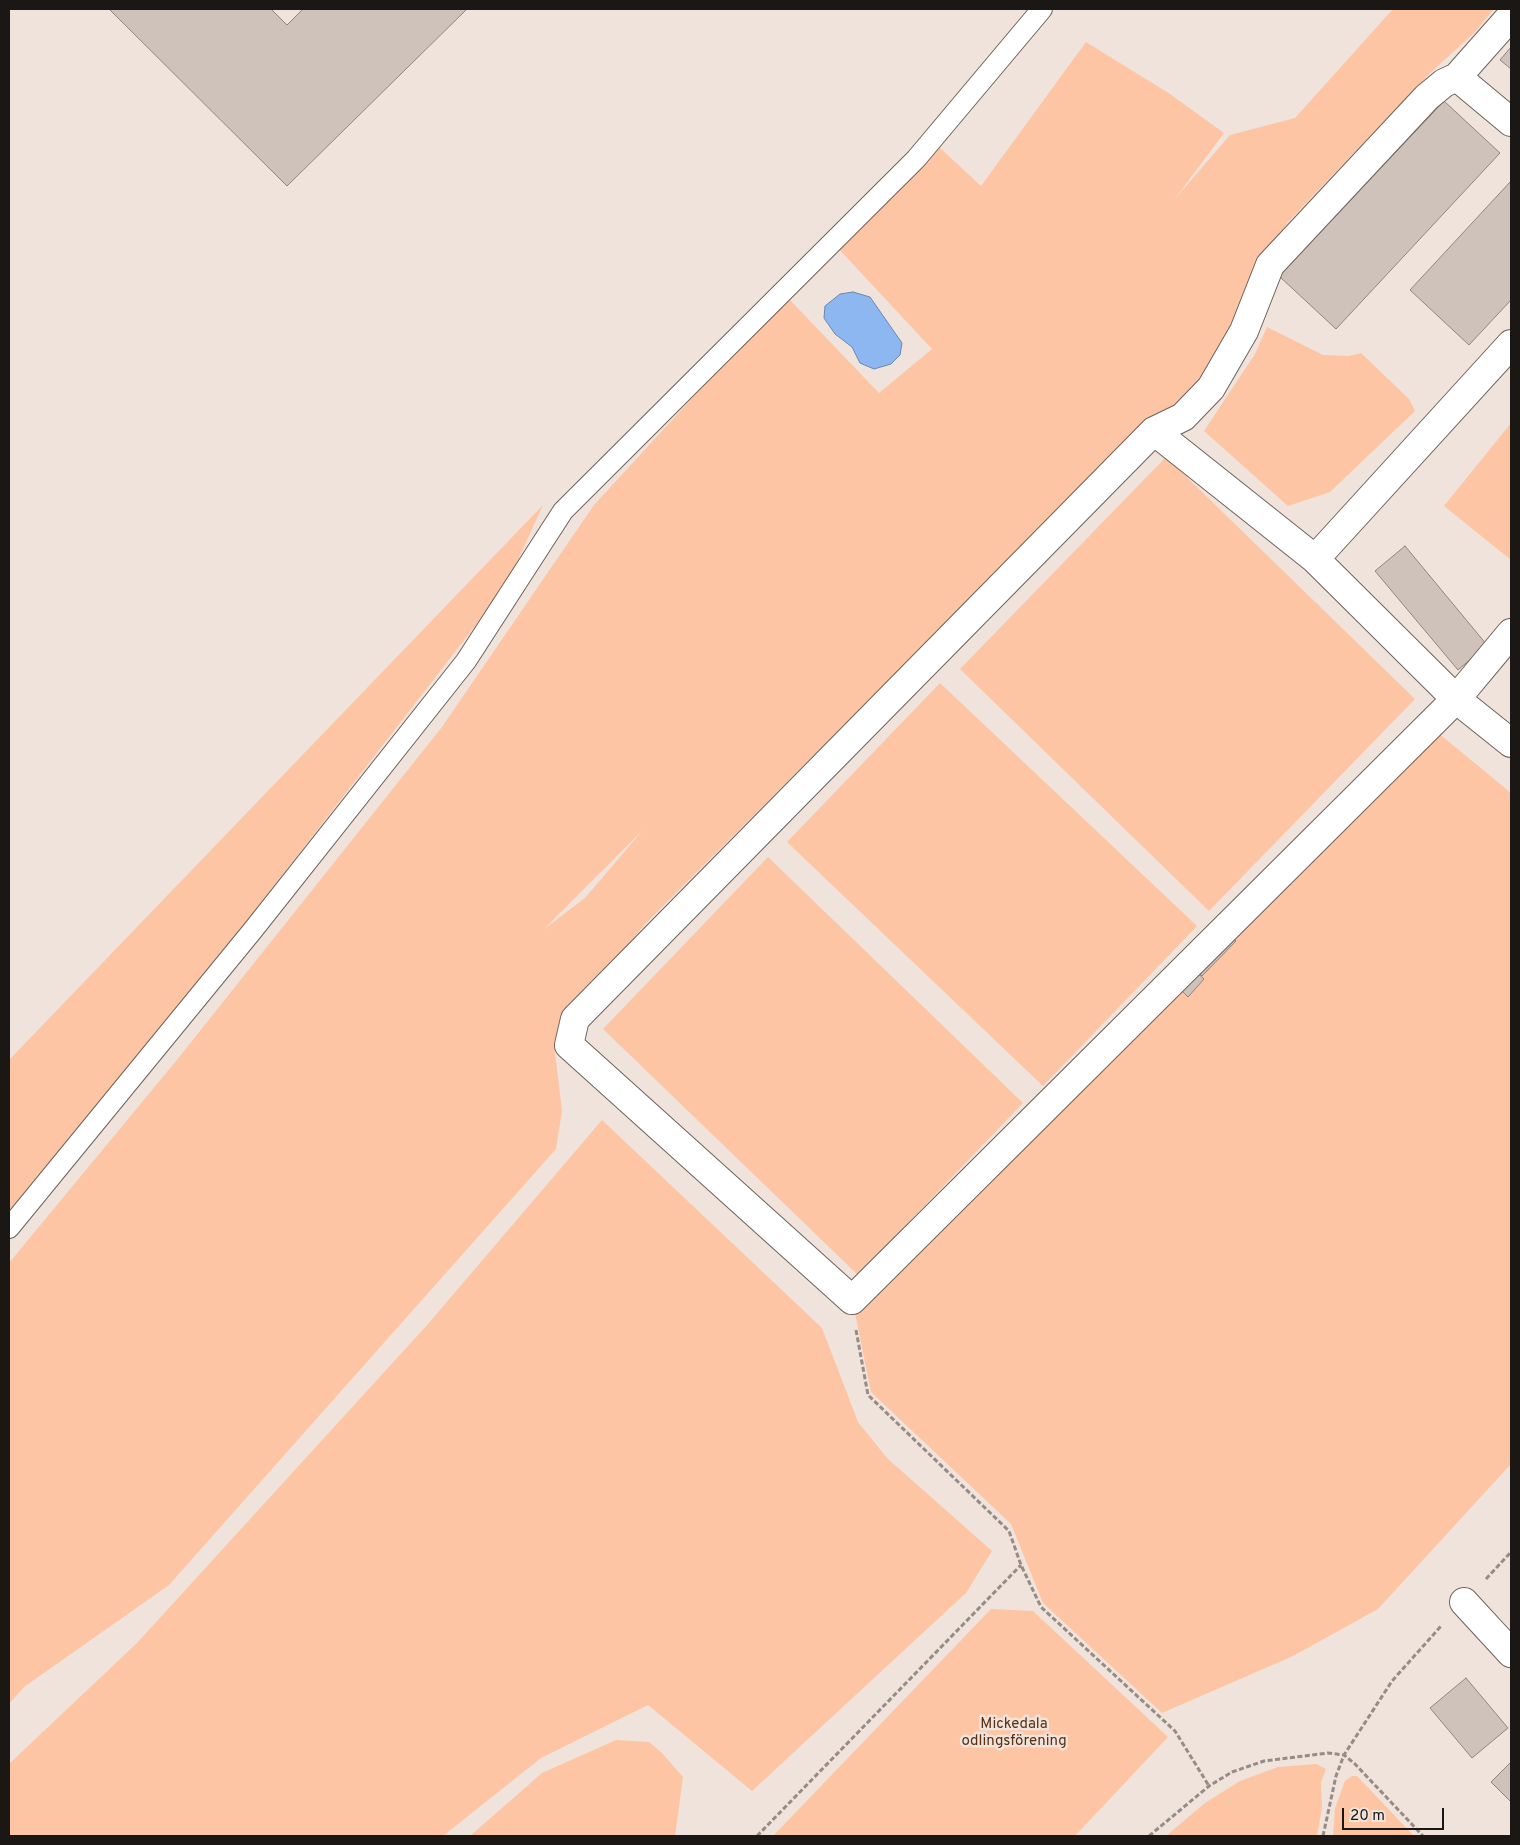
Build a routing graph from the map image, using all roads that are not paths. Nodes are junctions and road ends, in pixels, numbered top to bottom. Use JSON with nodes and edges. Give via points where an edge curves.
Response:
{"nodes":[{"id":1,"x":1042,"y":9,"type":"edge"},
{"id":2,"x":1511,"y":16,"type":"edge"},
{"id":3,"x":1456,"y":77,"type":"junction"},
{"id":4,"x":1511,"y":122,"type":"edge"},
{"id":5,"x":1511,"y":344,"type":"edge"},
{"id":6,"x":1154,"y":430,"type":"junction"},
{"id":7,"x":1315,"y":559,"type":"junction"},
{"id":8,"x":1511,"y":633,"type":"edge"},
{"id":9,"x":1456,"y":699,"type":"junction"},
{"id":10,"x":1511,"y":743,"type":"edge"},
{"id":11,"x":9,"y":1228,"type":"edge"},
{"id":12,"x":1464,"y":1602,"type":"road end"},
{"id":13,"x":1511,"y":1653,"type":"edge"}],
"edges":[{"from":1,"to":11,"type":"lane","via":[[916,159],[563,511],[466,661],[247,938]]},
{"from":2,"to":3,"type":"street"},
{"from":3,"to":4,"type":"street"},
{"from":3,"to":6,"type":"street","via":[[1428,97],[1270,266],[1244,331],[1211,388],[1184,417]]},
{"from":5,"to":7,"type":"street"},
{"from":6,"to":7,"type":"street"},
{"from":6,"to":9,"type":"street","via":[[575,1019],[568,1044],[852,1300]]},
{"from":7,"to":9,"type":"street"},
{"from":8,"to":9,"type":"street"},
{"from":9,"to":10,"type":"street"},
{"from":12,"to":13,"type":"street"}]}
